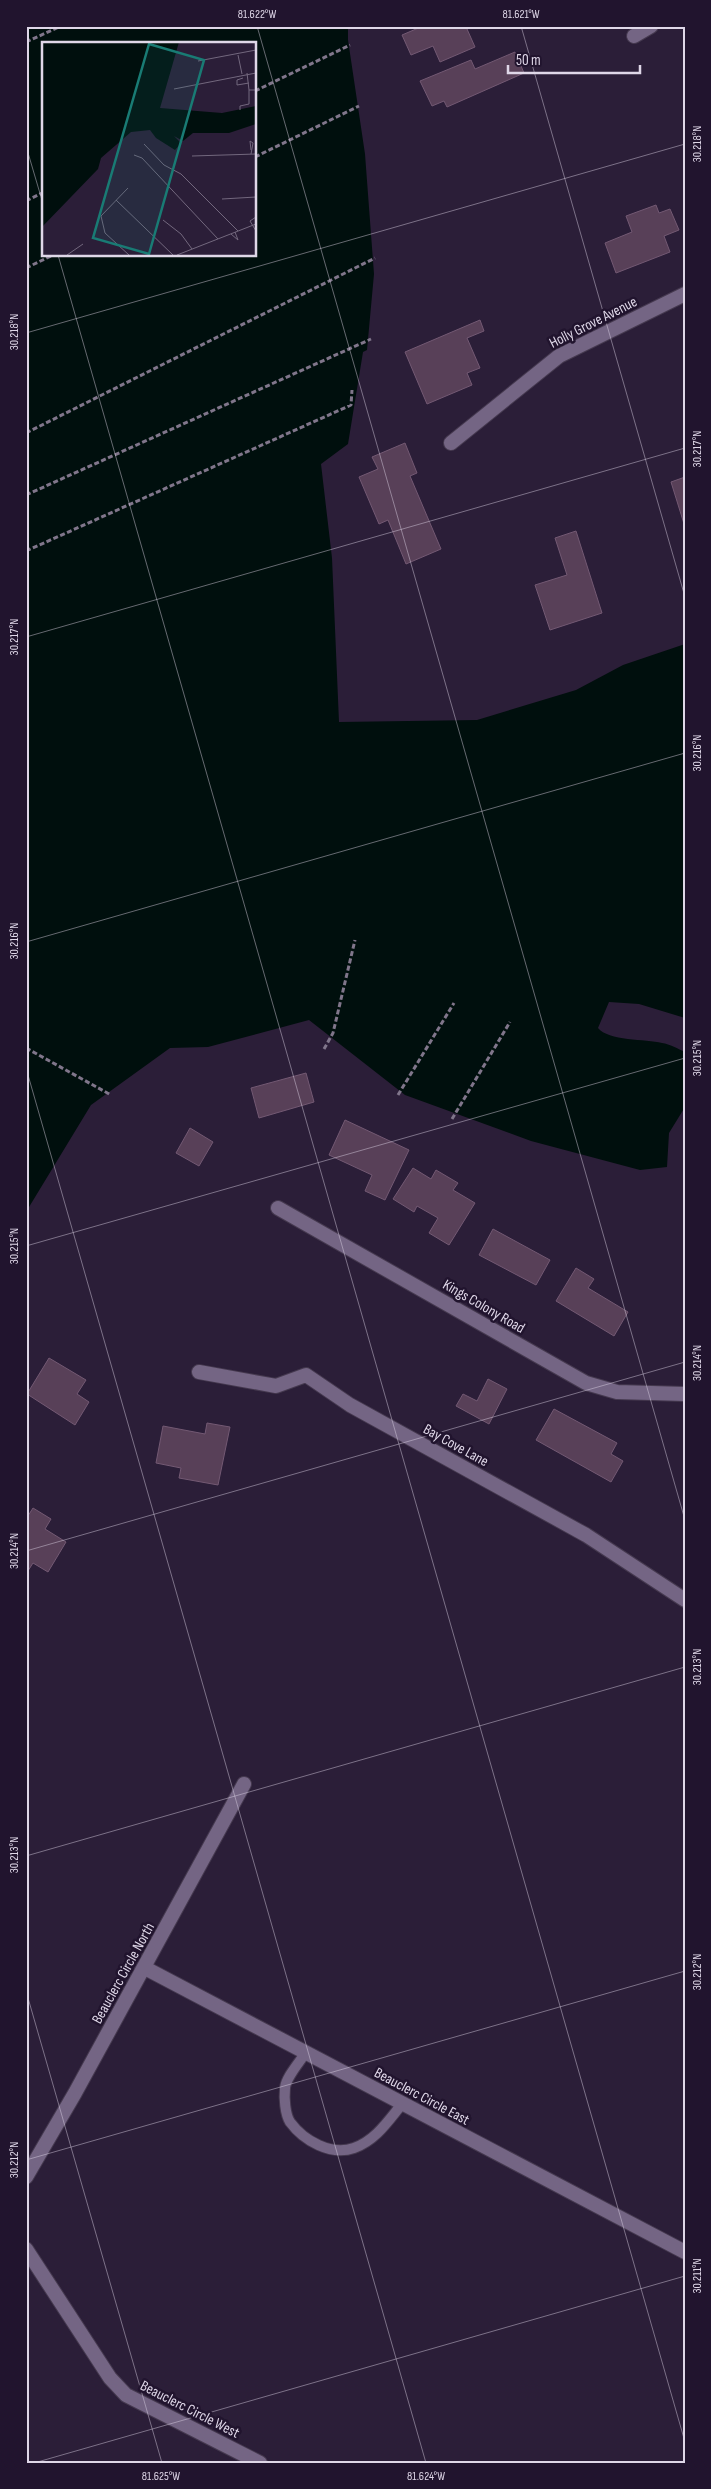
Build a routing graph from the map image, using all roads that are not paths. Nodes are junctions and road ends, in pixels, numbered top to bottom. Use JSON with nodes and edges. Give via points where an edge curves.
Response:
{"nodes":[{"id":1,"x":651,"y":26,"type":"edge"},
{"id":2,"x":634,"y":36,"type":"dead end"},
{"id":3,"x":685,"y":294,"type":"edge"},
{"id":4,"x":451,"y":443,"type":"dead end"},
{"id":5,"x":278,"y":1208,"type":"dead end"},
{"id":6,"x":199,"y":1372,"type":"dead end"},
{"id":7,"x":685,"y":1394,"type":"edge"},
{"id":8,"x":685,"y":1600,"type":"edge"},
{"id":9,"x":244,"y":1784,"type":"dead end"},
{"id":10,"x":145,"y":1968,"type":"junction"},
{"id":11,"x":306,"y":2052,"type":"junction"},
{"id":12,"x":402,"y":2104,"type":"junction"},
{"id":13,"x":26,"y":2177,"type":"edge"},
{"id":14,"x":26,"y":2249,"type":"edge"},
{"id":15,"x":685,"y":2252,"type":"edge"},
{"id":16,"x":260,"y":2463,"type":"edge"}],
"edges":[{"from":1,"to":2,"type":"street"},
{"from":3,"to":4,"type":"street","name":"Holly Grove Avenue","via":[[559,356]]},
{"from":5,"to":7,"type":"street","name":"Kings Colony Road","via":[[586,1382],[617,1392]]},
{"from":6,"to":8,"type":"street","name":"Bay Cove Lane","via":[[276,1386],[306,1375],[350,1405],[586,1535]]},
{"from":9,"to":10,"type":"street","name":"Beauclerc Circle North"},
{"from":10,"to":11,"type":"street","name":"Beauclerc Circle East"},
{"from":10,"to":13,"type":"street","name":"Beauclerc Circle North"},
{"from":11,"to":12,"type":"street","name":"Beauclerc Circle East"},
{"from":11,"to":12,"type":"lane","via":[[285,2086],[285,2105],[289,2121],[321,2146],[339,2150],[354,2148],[372,2138]]},
{"from":12,"to":15,"type":"street","name":"Beauclerc Circle East"},
{"from":14,"to":16,"type":"street","name":"Beauclerc Circle West","via":[[110,2378],[126,2394]]}]}
